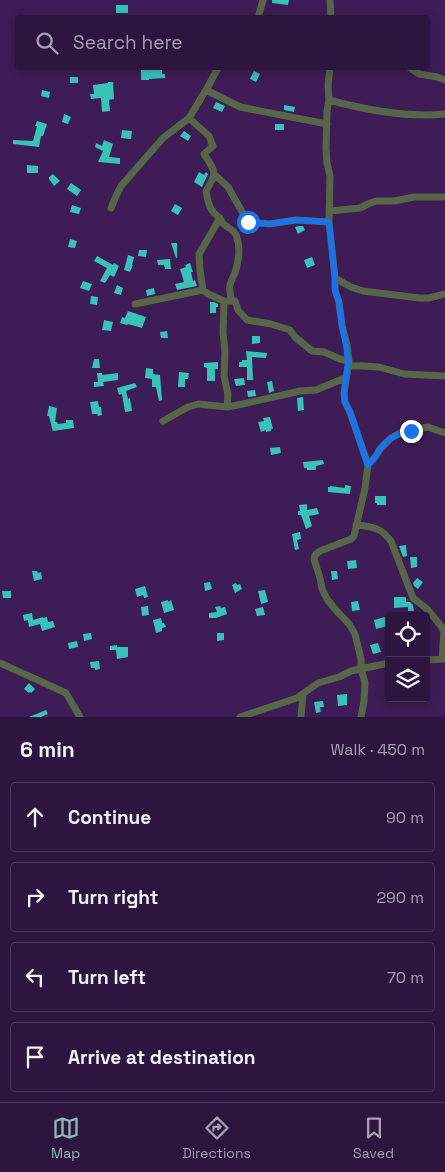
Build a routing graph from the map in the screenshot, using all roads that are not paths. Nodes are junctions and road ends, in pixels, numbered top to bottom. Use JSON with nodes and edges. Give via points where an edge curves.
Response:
{"nodes":[{"id":1,"x":263,"y":0,"type":"edge"},
{"id":2,"x":330,"y":0,"type":"edge"},
{"id":3,"x":259,"y":15,"type":"edge"},
{"id":4,"x":330,"y":15,"type":"edge"},
{"id":5,"x":217,"y":70,"type":"edge"},
{"id":6,"x":330,"y":70,"type":"edge"},
{"id":7,"x":413,"y":70,"type":"edge"},
{"id":8,"x":445,"y":71,"type":"edge"},
{"id":9,"x":437,"y":77,"type":"junction"},
{"id":10,"x":445,"y":80,"type":"edge"},
{"id":11,"x":206,"y":90,"type":"junction"},
{"id":12,"x":329,"y":100,"type":"junction"},
{"id":13,"x":445,"y":114,"type":"edge"},
{"id":14,"x":189,"y":118,"type":"junction"},
{"id":15,"x":327,"y":124,"type":"junction"},
{"id":16,"x":214,"y":174,"type":"junction"},
{"id":17,"x":445,"y":197,"type":"edge"},
{"id":18,"x":112,"y":208,"type":"dead end"},
{"id":19,"x":330,"y":211,"type":"junction"},
{"id":20,"x":220,"y":218,"type":"junction"},
{"id":21,"x":329,"y":222,"type":"junction"},
{"id":22,"x":335,"y":278,"type":"junction"},
{"id":23,"x":203,"y":290,"type":"junction"},
{"id":24,"x":445,"y":294,"type":"edge"},
{"id":25,"x":228,"y":301,"type":"junction"},
{"id":26,"x":135,"y":304,"type":"dead end"},
{"id":27,"x":348,"y":364,"type":"junction"},
{"id":28,"x":445,"y":376,"type":"edge"},
{"id":29,"x":345,"y":378,"type":"junction"},
{"id":30,"x":227,"y":407,"type":"junction"},
{"id":31,"x":163,"y":421,"type":"dead end"},
{"id":32,"x":445,"y":433,"type":"edge"},
{"id":33,"x":368,"y":465,"type":"junction"},
{"id":34,"x":356,"y":525,"type":"junction"},
{"id":35,"x":443,"y":659,"type":"edge"},
{"id":36,"x":430,"y":660,"type":"edge"},
{"id":37,"x":0,"y":662,"type":"edge"},
{"id":38,"x":385,"y":664,"type":"edge"},
{"id":39,"x":361,"y":668,"type":"junction"},
{"id":40,"x":303,"y":694,"type":"junction"},
{"id":41,"x":80,"y":717,"type":"edge"},
{"id":42,"x":240,"y":717,"type":"edge"},
{"id":43,"x":300,"y":717,"type":"edge"},
{"id":44,"x":361,"y":717,"type":"edge"}],
"edges":[{"from":1,"to":3,"type":"street"},
{"from":2,"to":4,"type":"street"},
{"from":5,"to":11,"type":"street"},
{"from":6,"to":12,"type":"street"},
{"from":7,"to":9,"type":"street"},
{"from":8,"to":9,"type":"street"},
{"from":9,"to":10,"type":"street"},
{"from":11,"to":14,"type":"street"},
{"from":11,"to":15,"type":"street","via":[[240,107]]},
{"from":12,"to":13,"type":"street","via":[[381,112],[427,116]]},
{"from":12,"to":15,"type":"street"},
{"from":14,"to":16,"type":"street","via":[[209,136],[213,146],[204,154]]},
{"from":14,"to":18,"type":"street","via":[[163,138],[130,176]]},
{"from":15,"to":19,"type":"street"},
{"from":16,"to":20,"type":"street","via":[[206,190],[208,206]]},
{"from":16,"to":21,"type":"street","via":[[228,187],[248,222]]},
{"from":17,"to":19,"type":"street","via":[[376,201],[360,208]]},
{"from":19,"to":21,"type":"street"},
{"from":20,"to":23,"type":"street","via":[[199,254]]},
{"from":20,"to":25,"type":"street","via":[[221,223],[237,236],[239,250]]},
{"from":21,"to":22,"type":"street"},
{"from":22,"to":24,"type":"street","via":[[363,291],[418,298]]},
{"from":22,"to":27,"type":"street"},
{"from":23,"to":25,"type":"street"},
{"from":23,"to":26,"type":"street"},
{"from":25,"to":27,"type":"street","via":[[235,301],[247,320],[290,330],[312,351],[324,352]]},
{"from":25,"to":30,"type":"street","via":[[223,332]]},
{"from":27,"to":28,"type":"street","via":[[404,374]]},
{"from":27,"to":29,"type":"street"},
{"from":29,"to":30,"type":"street","via":[[316,390]]},
{"from":29,"to":33,"type":"street","via":[[345,402]]},
{"from":30,"to":31,"type":"street","via":[[198,404]]},
{"from":32,"to":33,"type":"street","via":[[428,427],[400,433],[391,438]]},
{"from":33,"to":34,"type":"street"},
{"from":34,"to":35,"type":"street","via":[[376,527],[391,541],[412,598],[427,609],[444,632]]},
{"from":34,"to":39,"type":"street","via":[[352,539],[320,551],[314,559],[322,590],[355,634]]},
{"from":35,"to":36,"type":"street"},
{"from":37,"to":41,"type":"street","via":[[66,693]]},
{"from":38,"to":39,"type":"street"},
{"from":39,"to":40,"type":"street","via":[[318,683]]},
{"from":39,"to":44,"type":"street","via":[[365,683]]},
{"from":40,"to":42,"type":"street"},
{"from":40,"to":43,"type":"street"}]}
